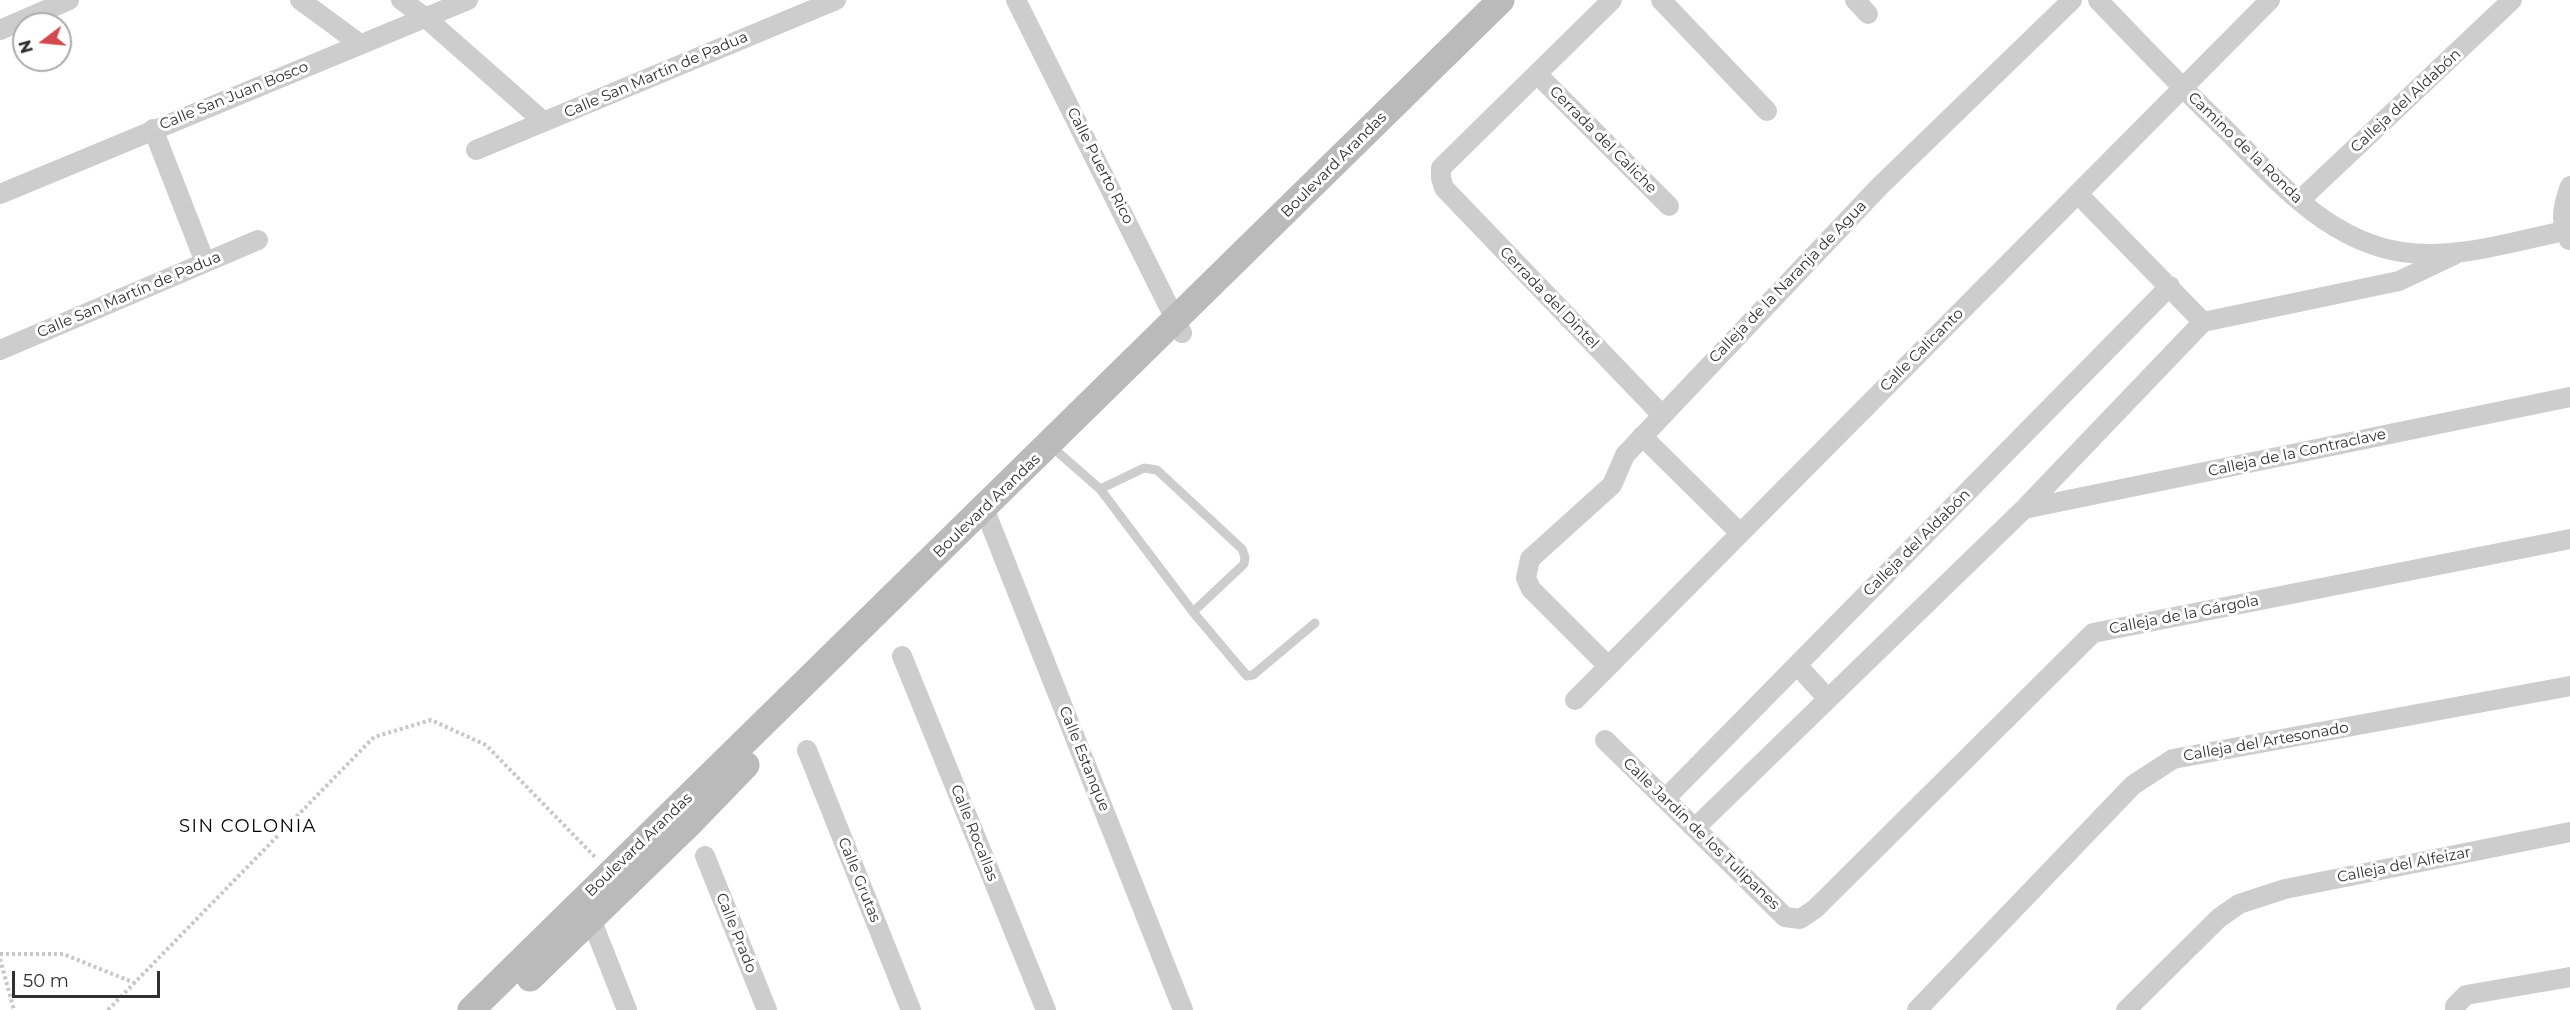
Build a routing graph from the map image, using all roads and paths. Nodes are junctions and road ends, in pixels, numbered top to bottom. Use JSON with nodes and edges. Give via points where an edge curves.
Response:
{"nodes":[{"id":1,"x":69,"y":0,"type":"edge"},
{"id":2,"x":300,"y":0,"type":"edge"},
{"id":3,"x":401,"y":0,"type":"edge"},
{"id":4,"x":468,"y":0,"type":"edge"},
{"id":5,"x":836,"y":0,"type":"edge"},
{"id":6,"x":1016,"y":0,"type":"edge"},
{"id":7,"x":1501,"y":0,"type":"edge"},
{"id":8,"x":1519,"y":0,"type":"edge"},
{"id":9,"x":1612,"y":0,"type":"edge"},
{"id":10,"x":1661,"y":0,"type":"edge"},
{"id":11,"x":2072,"y":0,"type":"edge"},
{"id":12,"x":2098,"y":0,"type":"edge"},
{"id":13,"x":2270,"y":0,"type":"edge"},
{"id":14,"x":2512,"y":0,"type":"edge"},
{"id":15,"x":426,"y":18,"type":"junction"},
{"id":16,"x":0,"y":30,"type":"edge"},
{"id":17,"x":360,"y":44,"type":"junction"},
{"id":18,"x":1537,"y":74,"type":"junction"},
{"id":19,"x":2183,"y":88,"type":"junction"},
{"id":20,"x":1767,"y":111,"type":"dead end"},
{"id":21,"x":544,"y":122,"type":"junction"},
{"id":22,"x":153,"y":129,"type":"junction"},
{"id":23,"x":476,"y":150,"type":"dead end"},
{"id":24,"x":2570,"y":186,"type":"edge"},
{"id":25,"x":0,"y":194,"type":"edge"},
{"id":26,"x":2078,"y":194,"type":"junction"},
{"id":27,"x":2299,"y":201,"type":"junction"},
{"id":28,"x":1669,"y":206,"type":"dead end"},
{"id":29,"x":2567,"y":236,"type":"edge"},
{"id":30,"x":258,"y":240,"type":"dead end"},
{"id":31,"x":2456,"y":254,"type":"junction"},
{"id":32,"x":205,"y":262,"type":"junction"},
{"id":33,"x":2170,"y":286,"type":"junction"},
{"id":34,"x":2203,"y":322,"type":"junction"},
{"id":35,"x":1179,"y":327,"type":"junction"},
{"id":36,"x":0,"y":350,"type":"edge"},
{"id":37,"x":2570,"y":397,"type":"edge"},
{"id":38,"x":1662,"y":415,"type":"junction"},
{"id":39,"x":1642,"y":436,"type":"junction"},
{"id":40,"x":1060,"y":454,"type":"junction"},
{"id":41,"x":1100,"y":489,"type":"junction"},
{"id":42,"x":2024,"y":509,"type":"junction"},
{"id":43,"x":987,"y":516,"type":"junction"},
{"id":44,"x":1740,"y":533,"type":"junction"},
{"id":45,"x":2570,"y":539,"type":"edge"},
{"id":46,"x":1193,"y":612,"type":"junction"},
{"id":47,"x":1315,"y":623,"type":"dead end"},
{"id":48,"x":902,"y":656,"type":"dead end"},
{"id":49,"x":1797,"y":665,"type":"junction"},
{"id":50,"x":1608,"y":666,"type":"junction"},
{"id":51,"x":2570,"y":686,"type":"edge"},
{"id":52,"x":1828,"y":699,"type":"junction"},
{"id":53,"x":1575,"y":700,"type":"dead end"},
{"id":54,"x":1605,"y":740,"type":"dead end"},
{"id":55,"x":807,"y":750,"type":"dead end"},
{"id":56,"x":1665,"y":799,"type":"junction"},
{"id":57,"x":1695,"y":828,"type":"junction"},
{"id":58,"x":2570,"y":832,"type":"edge"},
{"id":59,"x":705,"y":856,"type":"dead end"},
{"id":60,"x":610,"y":873,"type":"junction"},
{"id":61,"x":585,"y":911,"type":"junction"},
{"id":62,"x":1800,"y":919,"type":"joint"},
{"id":63,"x":0,"y":954,"type":"edge"},
{"id":64,"x":0,"y":959,"type":"edge"},
{"id":65,"x":2570,"y":977,"type":"edge"},
{"id":66,"x":135,"y":983,"type":"junction"},
{"id":67,"x":14,"y":1010,"type":"edge"},
{"id":68,"x":108,"y":1010,"type":"edge"},
{"id":69,"x":471,"y":1010,"type":"edge"},
{"id":70,"x":496,"y":1010,"type":"edge"},
{"id":71,"x":627,"y":1010,"type":"edge"},
{"id":72,"x":767,"y":1010,"type":"edge"},
{"id":73,"x":911,"y":1010,"type":"edge"},
{"id":74,"x":1046,"y":1010,"type":"edge"},
{"id":75,"x":1184,"y":1010,"type":"edge"},
{"id":76,"x":1917,"y":1010,"type":"edge"},
{"id":77,"x":2126,"y":1010,"type":"edge"},
{"id":78,"x":2455,"y":1010,"type":"edge"}],
"edges":[{"from":1,"to":16,"type":"street"},
{"from":2,"to":17,"type":"street"},
{"from":3,"to":15,"type":"street"},
{"from":4,"to":15,"type":"street","name":"Calle San Juan Bosco"},
{"from":5,"to":21,"type":"street","name":"Calle San Martín de Padua"},
{"from":6,"to":35,"type":"street","name":"Calle Puerto Rico"},
{"from":7,"to":35,"type":"main road","name":"Boulevard Arandas"},
{"from":8,"to":35,"type":"main road","name":"Boulevard Arandas"},
{"from":9,"to":18,"type":"street"},
{"from":10,"to":20,"type":"street"},
{"from":11,"to":38,"type":"street","name":"Calleja de la Naranja de Agua","via":[[1879,187]]},
{"from":12,"to":19,"type":"street","name":"Camino de la Ronda"},
{"from":13,"to":19,"type":"street","name":"Calle Calicanto"},
{"from":14,"to":27,"type":"street","name":"Calleja del Aldabón"},
{"from":15,"to":17,"type":"street","name":"Calle San Juan Bosco"},
{"from":15,"to":21,"type":"street"},
{"from":17,"to":22,"type":"street","name":"Calle San Juan Bosco"},
{"from":18,"to":28,"type":"street","name":"Cerrada del Caliche"},
{"from":18,"to":38,"type":"street","name":"Cerrada del Dintel","via":[[1441,168],[1444,188]]},
{"from":19,"to":26,"type":"street","name":"Calle Calicanto"},
{"from":19,"to":27,"type":"street","name":"Camino de la Ronda"},
{"from":21,"to":23,"type":"street","name":"Calle San Martín de Padua"},
{"from":22,"to":25,"type":"street","name":"Calle San Juan Bosco"},
{"from":22,"to":32,"type":"street"},
{"from":24,"to":29,"type":"street","name":"Camino de la Ronda","via":[[2562,207]]},
{"from":26,"to":33,"type":"street"},
{"from":26,"to":44,"type":"street","name":"Calle Calicanto"},
{"from":27,"to":31,"type":"street","name":"Camino de la Ronda","via":[[2370,245],[2404,252]]},
{"from":29,"to":31,"type":"street","name":"Camino de la Ronda"},
{"from":30,"to":32,"type":"street","name":"Calle San Martín de Padua"},
{"from":31,"to":34,"type":"street","name":"Camino de la Ronda","via":[[2399,280]]},
{"from":32,"to":36,"type":"street","name":"Calle San Martín de Padua"},
{"from":33,"to":34,"type":"street"},
{"from":33,"to":49,"type":"street","name":"Calleja del Aldabón"},
{"from":34,"to":42,"type":"street"},
{"from":35,"to":40,"type":"main road","name":"Boulevard Arandas"},
{"from":35,"to":43,"type":"main road","name":"Boulevard Arandas"},
{"from":37,"to":42,"type":"street","name":"Calleja de la Contraclave"},
{"from":38,"to":39,"type":"street","name":"Calleja de la Naranja de Agua"},
{"from":39,"to":44,"type":"street"},
{"from":39,"to":50,"type":"street","name":"Calleja de la Naranja de Agua","via":[[1625,455],[1612,485],[1530,559],[1526,578],[1531,589]]},
{"from":40,"to":41,"type":"lane"},
{"from":40,"to":43,"type":"main road","name":"Boulevard Arandas"},
{"from":41,"to":46,"type":"lane"},
{"from":41,"to":46,"type":"lane","via":[[1144,468],[1156,470],[1242,549],[1244,564]]},
{"from":42,"to":52,"type":"street"},
{"from":43,"to":60,"type":"main road","name":"Boulevard Arandas"},
{"from":43,"to":61,"type":"main road","name":"Boulevard Arandas"},
{"from":43,"to":75,"type":"street","name":"Calle Estanque"},
{"from":44,"to":50,"type":"street","name":"Calle Calicanto"},
{"from":45,"to":62,"type":"street","name":"Calleja de la Gárgola","via":[[2093,633],[1815,909]]},
{"from":46,"to":47,"type":"lane","via":[[1248,676]]},
{"from":48,"to":74,"type":"street","name":"Calle Rocallas"},
{"from":49,"to":52,"type":"street"},
{"from":49,"to":56,"type":"street","name":"Calleja del Aldabón"},
{"from":50,"to":53,"type":"street","name":"Calle Calicanto"},
{"from":51,"to":76,"type":"street","name":"Calleja del Artesonado","via":[[2173,759],[2133,785]]},
{"from":52,"to":57,"type":"street"},
{"from":54,"to":56,"type":"street","name":"Calle Jardín de los Tulipanes"},
{"from":55,"to":73,"type":"street","name":"Calle Grutas"},
{"from":56,"to":57,"type":"street","name":"Calle Jardín de los Tulipanes"},
{"from":57,"to":62,"type":"street","name":"Calle Jardín de los Tulipanes","via":[[1785,917]]},
{"from":58,"to":77,"type":"street","name":"Calleja del Alfeizar","via":[[2284,889],[2239,904],[2219,918]]},
{"from":59,"to":72,"type":"street","name":"Calle Prado"},
{"from":60,"to":61,"type":"main road","name":"Boulevard Arandas"},
{"from":60,"to":66,"type":"path","via":[[486,745],[431,720],[374,737]]},
{"from":61,"to":69,"type":"main road","name":"Boulevard Arandas"},
{"from":61,"to":70,"type":"main road","name":"Boulevard Arandas"},
{"from":61,"to":71,"type":"street"},
{"from":63,"to":66,"type":"path","via":[[63,954]]},
{"from":64,"to":67,"type":"path"},
{"from":65,"to":78,"type":"street","via":[[2466,995]]},
{"from":66,"to":68,"type":"path"}]}
